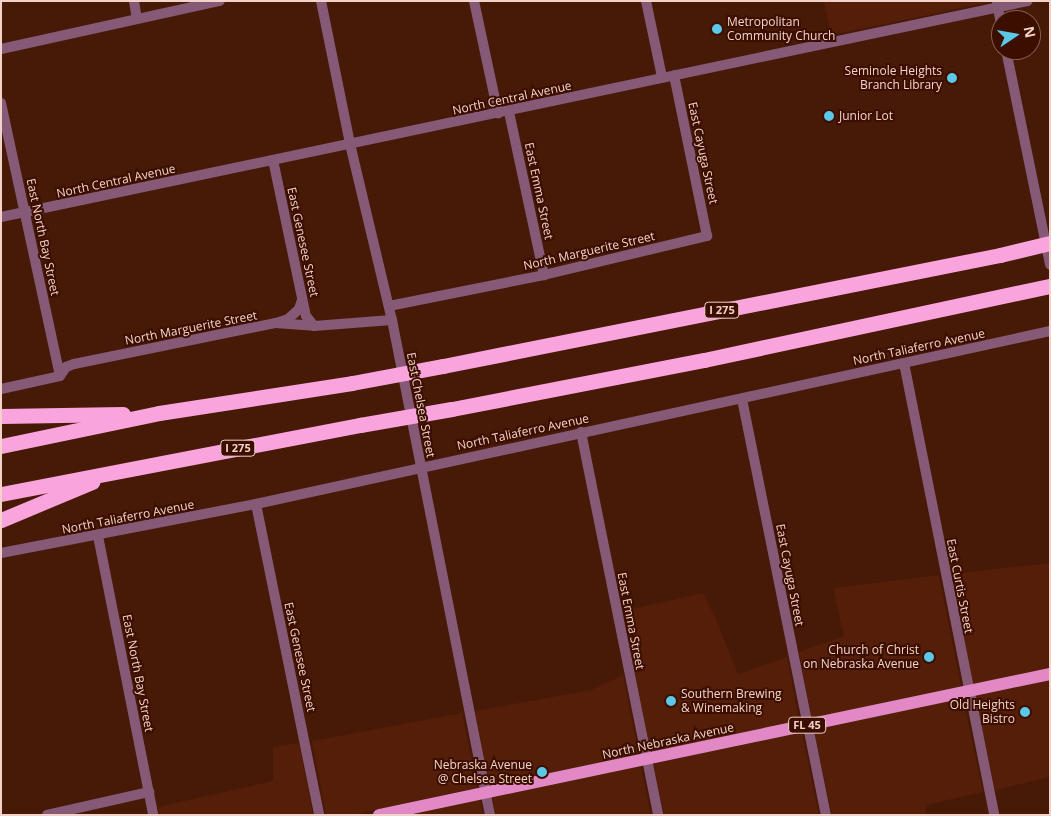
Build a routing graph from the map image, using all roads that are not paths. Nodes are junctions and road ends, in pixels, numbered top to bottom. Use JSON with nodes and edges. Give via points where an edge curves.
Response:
{"nodes":[{"id":1,"x":134,"y":1,"type":"edge"},
{"id":2,"x":220,"y":1,"type":"edge"},
{"id":3,"x":321,"y":1,"type":"edge"},
{"id":4,"x":474,"y":1,"type":"edge"},
{"id":5,"x":646,"y":1,"type":"edge"},
{"id":6,"x":1028,"y":1,"type":"edge"},
{"id":7,"x":997,"y":5,"type":"edge"},
{"id":8,"x":137,"y":19,"type":"junction"},
{"id":9,"x":1,"y":48,"type":"edge"},
{"id":10,"x":1008,"y":60,"type":"edge"},
{"id":11,"x":674,"y":75,"type":"junction"},
{"id":12,"x":662,"y":77,"type":"junction"},
{"id":13,"x":1,"y":103,"type":"edge"},
{"id":14,"x":509,"y":112,"type":"junction"},
{"id":15,"x":498,"y":114,"type":"junction"},
{"id":16,"x":350,"y":144,"type":"junction"},
{"id":17,"x":273,"y":160,"type":"junction"},
{"id":18,"x":25,"y":212,"type":"junction"},
{"id":19,"x":1,"y":217,"type":"edge"},
{"id":20,"x":707,"y":236,"type":"joint"},
{"id":21,"x":1050,"y":243,"type":"edge"},
{"id":22,"x":1050,"y":265,"type":"edge"},
{"id":23,"x":544,"y":275,"type":"junction"},
{"id":24,"x":1050,"y":286,"type":"edge"},
{"id":25,"x":302,"y":300,"type":"junction"},
{"id":26,"x":389,"y":306,"type":"junction"},
{"id":27,"x":392,"y":320,"type":"junction"},
{"id":28,"x":275,"y":324,"type":"junction"},
{"id":29,"x":314,"y":326,"type":"junction"},
{"id":30,"x":1050,"y":331,"type":"edge"},
{"id":31,"x":904,"y":363,"type":"junction"},
{"id":32,"x":60,"y":376,"type":"junction"},
{"id":33,"x":1,"y":389,"type":"edge"},
{"id":34,"x":742,"y":399,"type":"junction"},
{"id":35,"x":159,"y":413,"type":"junction"},
{"id":36,"x":1,"y":416,"type":"edge"},
{"id":37,"x":581,"y":432,"type":"junction"},
{"id":38,"x":1,"y":446,"type":"edge"},
{"id":39,"x":420,"y":467,"type":"junction"},
{"id":40,"x":116,"y":470,"type":"junction"},
{"id":41,"x":1,"y":494,"type":"edge"},
{"id":42,"x":256,"y":504,"type":"junction"},
{"id":43,"x":1,"y":520,"type":"edge"},
{"id":44,"x":98,"y":536,"type":"junction"},
{"id":45,"x":1,"y":553,"type":"edge"},
{"id":46,"x":1050,"y":674,"type":"edge"},
{"id":47,"x":968,"y":691,"type":"junction"},
{"id":48,"x":807,"y":725,"type":"junction"},
{"id":49,"x":646,"y":760,"type":"junction"},
{"id":50,"x":148,"y":792,"type":"junction"},
{"id":51,"x":484,"y":792,"type":"junction"},
{"id":52,"x":46,"y":815,"type":"edge"},
{"id":53,"x":153,"y":815,"type":"edge"},
{"id":54,"x":320,"y":815,"type":"edge"},
{"id":55,"x":380,"y":815,"type":"edge"},
{"id":56,"x":490,"y":815,"type":"edge"},
{"id":57,"x":658,"y":815,"type":"edge"},
{"id":58,"x":826,"y":815,"type":"edge"},
{"id":59,"x":994,"y":815,"type":"edge"}],
"edges":[{"from":1,"to":8,"type":"street"},
{"from":2,"to":8,"type":"street"},
{"from":3,"to":16,"type":"street","name":"East Chelsea Street"},
{"from":4,"to":15,"type":"street"},
{"from":5,"to":12,"type":"street"},
{"from":6,"to":7,"type":"street","name":"North Central Avenue"},
{"from":7,"to":11,"type":"street","name":"North Central Avenue"},
{"from":8,"to":9,"type":"street"},
{"from":10,"to":22,"type":"street"},
{"from":11,"to":12,"type":"street","name":"North Central Avenue"},
{"from":11,"to":20,"type":"street","name":"East Cayuga Street"},
{"from":12,"to":14,"type":"street","name":"North Central Avenue"},
{"from":13,"to":18,"type":"street","name":"East North Bay Street"},
{"from":14,"to":15,"type":"street","name":"North Central Avenue"},
{"from":14,"to":23,"type":"street","name":"East Emma Street"},
{"from":15,"to":16,"type":"street","name":"North Central Avenue"},
{"from":16,"to":17,"type":"street","name":"North Central Avenue"},
{"from":16,"to":26,"type":"street","name":"East Chelsea Street"},
{"from":17,"to":18,"type":"street","name":"North Central Avenue"},
{"from":17,"to":25,"type":"street","name":"East Genesee Street"},
{"from":18,"to":19,"type":"street","name":"North Central Avenue"},
{"from":18,"to":32,"type":"street","name":"East North Bay Street"},
{"from":20,"to":23,"type":"street","name":"North Marguerite Street"},
{"from":21,"to":35,"type":"highway","number":"I 275","bridge":true,"via":[[443,366]]},
{"from":23,"to":26,"type":"street","name":"North Marguerite Street"},
{"from":24,"to":40,"type":"highway","number":"I 275","bridge":true,"via":[[704,360]]},
{"from":25,"to":28,"type":"street","via":[[299,310]]},
{"from":25,"to":29,"type":"street","name":"East Genesee Street","via":[[306,316]]},
{"from":26,"to":27,"type":"street","name":"East Chelsea Street"},
{"from":27,"to":29,"type":"street","name":"North Marguerite Street"},
{"from":27,"to":39,"type":"street","name":"East Chelsea Street"},
{"from":28,"to":29,"type":"street","name":"North Marguerite Street"},
{"from":28,"to":32,"type":"street","name":"North Marguerite Street","via":[[74,364],[66,367]]},
{"from":30,"to":31,"type":"street","name":"North Taliaferro Avenue"},
{"from":31,"to":34,"type":"street","name":"North Taliaferro Avenue"},
{"from":31,"to":47,"type":"street","name":"East Curtis Street"},
{"from":32,"to":33,"type":"street","name":"North Marguerite Street"},
{"from":34,"to":37,"type":"street","name":"North Taliaferro Avenue"},
{"from":34,"to":48,"type":"street","name":"East Cayuga Street"},
{"from":35,"to":36,"type":"highway"},
{"from":35,"to":38,"type":"highway","number":"I 275"},
{"from":37,"to":39,"type":"street","name":"North Taliaferro Avenue"},
{"from":37,"to":49,"type":"street","name":"East Emma Street"},
{"from":39,"to":42,"type":"street","name":"North Taliaferro Avenue"},
{"from":39,"to":51,"type":"street","name":"East Chelsea Street"},
{"from":40,"to":41,"type":"highway","number":"I 275"},
{"from":40,"to":43,"type":"highway"},
{"from":42,"to":44,"type":"street","name":"North Taliaferro Avenue"},
{"from":42,"to":54,"type":"street","name":"East Genesee Street"},
{"from":44,"to":45,"type":"street","name":"North Taliaferro Avenue"},
{"from":44,"to":50,"type":"street","name":"East North Bay Street"},
{"from":46,"to":47,"type":"main road","name":"North Nebraska Avenue","number":"FL 45"},
{"from":47,"to":48,"type":"main road","name":"North Nebraska Avenue","number":"FL 45"},
{"from":47,"to":59,"type":"street","name":"East Curtis Street"},
{"from":48,"to":49,"type":"main road","name":"North Nebraska Avenue","number":"FL 45"},
{"from":48,"to":58,"type":"street","name":"East Cayuga Street"},
{"from":49,"to":51,"type":"main road","name":"North Nebraska Avenue","number":"FL 45"},
{"from":49,"to":57,"type":"street","name":"East Emma Street"},
{"from":50,"to":52,"type":"street"},
{"from":50,"to":53,"type":"street","name":"East North Bay Street"},
{"from":51,"to":55,"type":"main road","name":"North Nebraska Avenue","number":"FL 45"},
{"from":51,"to":56,"type":"street","name":"East Chelsea Street"}]}
